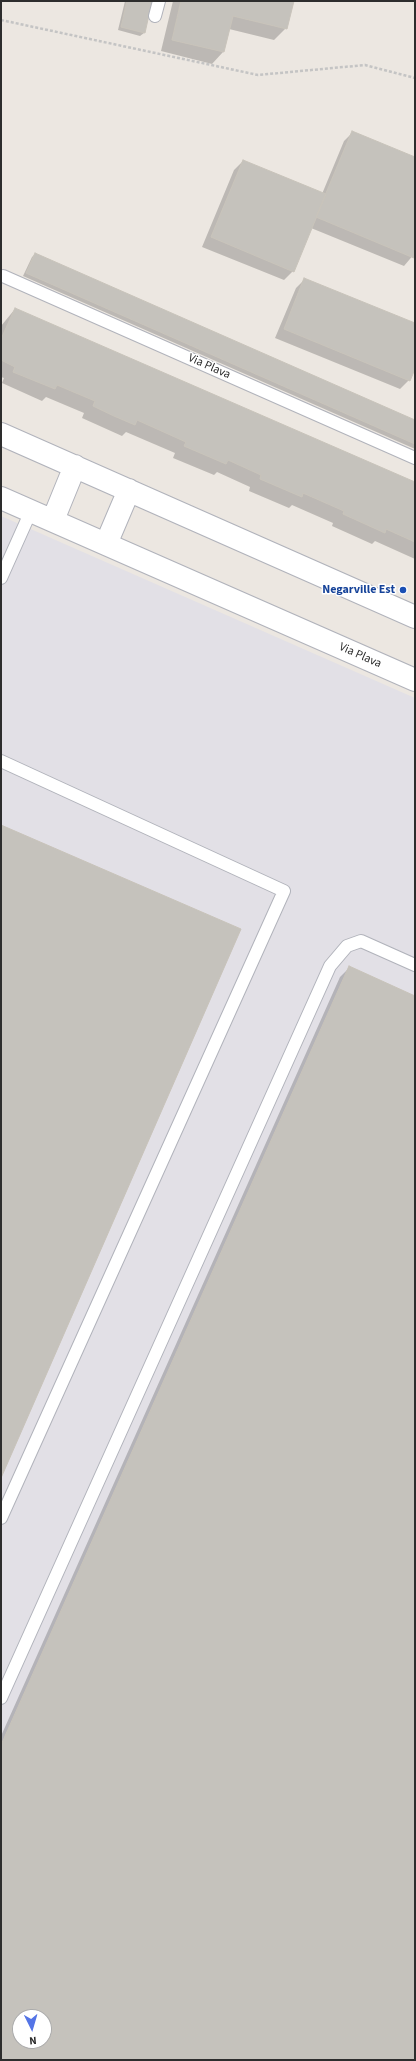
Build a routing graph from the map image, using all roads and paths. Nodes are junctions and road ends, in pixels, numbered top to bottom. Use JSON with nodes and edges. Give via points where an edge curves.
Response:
{"nodes":[{"id":1,"x":159,"y":1,"type":"edge"},
{"id":2,"x":155,"y":16,"type":"dead end"},
{"id":3,"x":1,"y":20,"type":"edge"},
{"id":4,"x":415,"y":78,"type":"edge"},
{"id":5,"x":2,"y":276,"type":"edge"},
{"id":6,"x":1,"y":434,"type":"edge"},
{"id":7,"x":415,"y":458,"type":"edge"},
{"id":8,"x":75,"y":466,"type":"junction"},
{"id":9,"x":129,"y":490,"type":"junction"},
{"id":10,"x":1,"y":498,"type":"edge"},
{"id":11,"x":31,"y":511,"type":"junction"},
{"id":12,"x":53,"y":520,"type":"junction"},
{"id":13,"x":106,"y":544,"type":"junction"},
{"id":14,"x":1,"y":578,"type":"edge"},
{"id":15,"x":415,"y":617,"type":"edge"},
{"id":16,"x":415,"y":680,"type":"edge"},
{"id":17,"x":1,"y":761,"type":"edge"},
{"id":18,"x":415,"y":965,"type":"edge"},
{"id":19,"x":1,"y":1518,"type":"edge"},
{"id":20,"x":1,"y":1698,"type":"edge"}],
"edges":[{"from":1,"to":2,"type":"lane"},
{"from":3,"to":4,"type":"path","via":[[258,75],[365,65]]},
{"from":5,"to":7,"type":"lane","name":"Via Plava"},
{"from":6,"to":8,"type":"street"},
{"from":8,"to":9,"type":"street"},
{"from":8,"to":12,"type":"street"},
{"from":9,"to":13,"type":"street"},
{"from":9,"to":15,"type":"street"},
{"from":10,"to":11,"type":"street","name":"Via Plava"},
{"from":11,"to":12,"type":"street","name":"Via Plava"},
{"from":11,"to":14,"type":"lane"},
{"from":12,"to":13,"type":"street","name":"Via Plava"},
{"from":13,"to":16,"type":"street","name":"Via Plava"},
{"from":17,"to":19,"type":"lane","via":[[284,891]]},
{"from":18,"to":20,"type":"lane","via":[[361,941],[347,946],[330,966]]}]}
